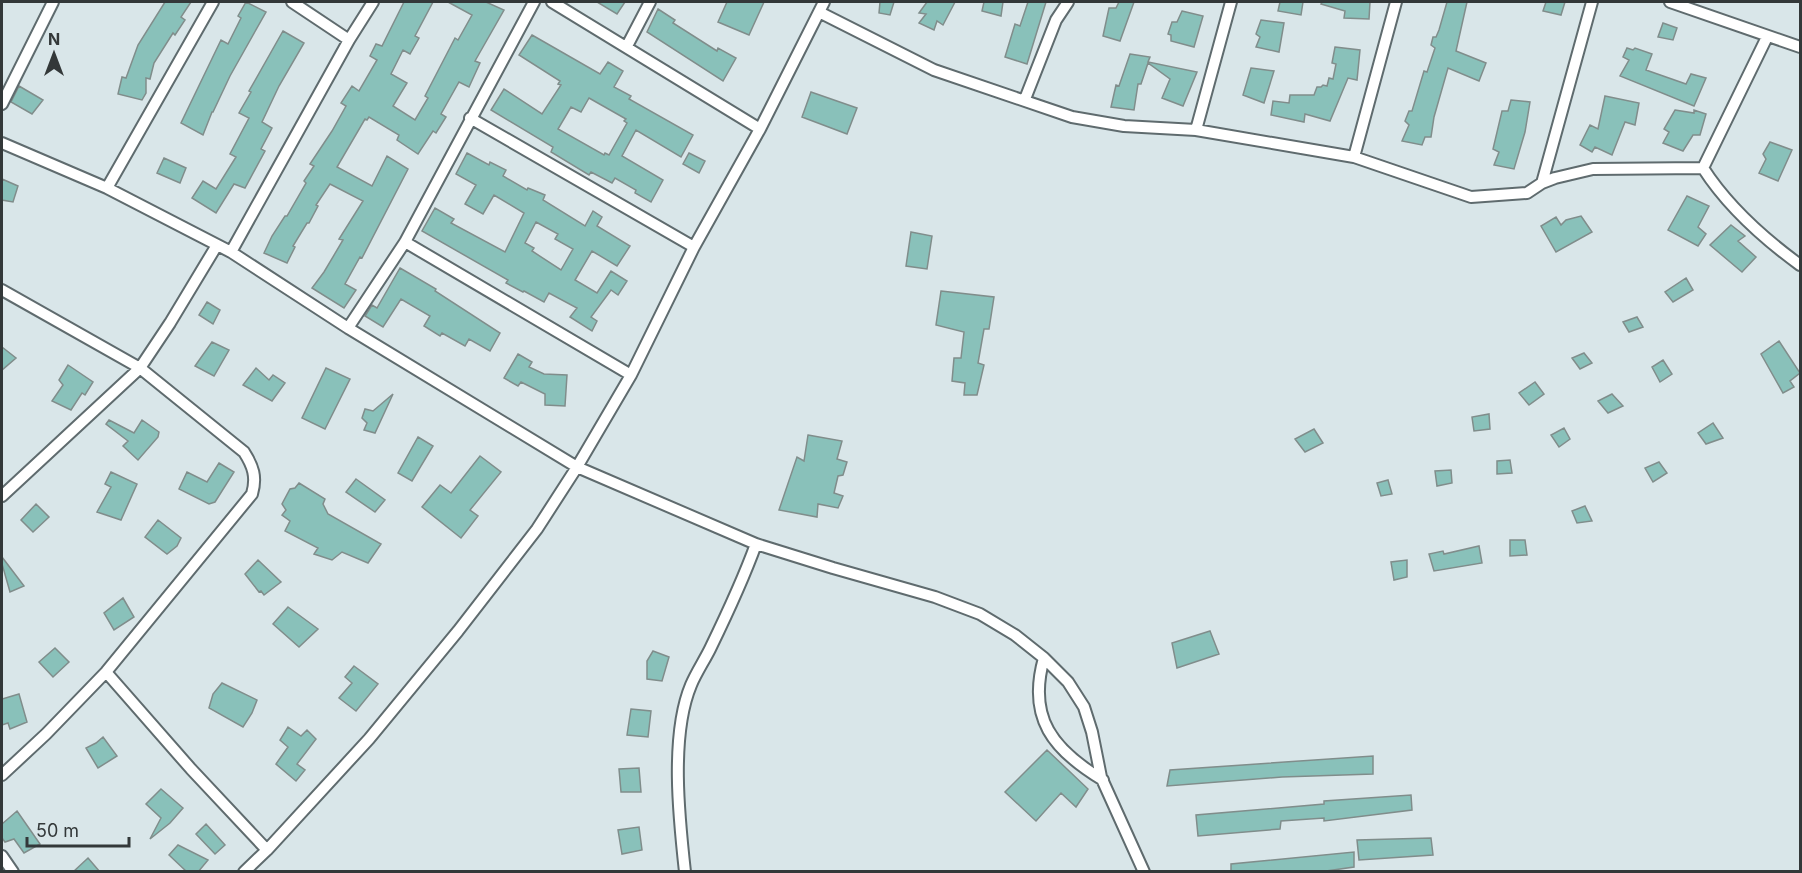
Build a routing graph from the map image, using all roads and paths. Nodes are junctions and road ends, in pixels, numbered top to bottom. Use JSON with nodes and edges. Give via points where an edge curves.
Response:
{"nodes":[{"id":1,"x":53,"y":2,"type":"edge"},
{"id":2,"x":213,"y":2,"type":"edge"},
{"id":3,"x":292,"y":2,"type":"edge"},
{"id":4,"x":373,"y":2,"type":"edge"},
{"id":5,"x":534,"y":2,"type":"edge"},
{"id":6,"x":552,"y":2,"type":"edge"},
{"id":7,"x":650,"y":2,"type":"edge"},
{"id":8,"x":1068,"y":2,"type":"edge"},
{"id":9,"x":1231,"y":2,"type":"edge"},
{"id":10,"x":1396,"y":2,"type":"edge"},
{"id":11,"x":1592,"y":2,"type":"edge"},
{"id":12,"x":1670,"y":2,"type":"edge"},
{"id":13,"x":822,"y":7,"type":"edge"},
{"id":14,"x":1767,"y":37,"type":"junction"},
{"id":15,"x":349,"y":40,"type":"junction"},
{"id":16,"x":627,"y":46,"type":"junction"},
{"id":17,"x":1800,"y":47,"type":"edge"},
{"id":18,"x":1025,"y":99,"type":"junction"},
{"id":19,"x":2,"y":104,"type":"edge"},
{"id":20,"x":470,"y":118,"type":"junction"},
{"id":21,"x":760,"y":129,"type":"junction"},
{"id":22,"x":1196,"y":130,"type":"junction"},
{"id":23,"x":2,"y":143,"type":"edge"},
{"id":24,"x":1354,"y":157,"type":"junction"},
{"id":25,"x":1703,"y":168,"type":"junction"},
{"id":26,"x":1542,"y":183,"type":"junction"},
{"id":27,"x":107,"y":188,"type":"junction"},
{"id":28,"x":405,"y":242,"type":"junction"},
{"id":29,"x":217,"y":245,"type":"junction"},
{"id":30,"x":694,"y":247,"type":"junction"},
{"id":31,"x":231,"y":252,"type":"junction"},
{"id":32,"x":1800,"y":265,"type":"edge"},
{"id":33,"x":2,"y":290,"type":"edge"},
{"id":34,"x":348,"y":328,"type":"junction"},
{"id":35,"x":140,"y":368,"type":"junction"},
{"id":36,"x":631,"y":375,"type":"junction"},
{"id":37,"x":577,"y":467,"type":"junction"},
{"id":38,"x":2,"y":496,"type":"edge"},
{"id":39,"x":756,"y":544,"type":"junction"},
{"id":40,"x":1044,"y":658,"type":"junction"},
{"id":41,"x":106,"y":672,"type":"junction"},
{"id":42,"x":2,"y":775,"type":"edge"},
{"id":43,"x":1102,"y":780,"type":"junction"},
{"id":44,"x":267,"y":850,"type":"junction"},
{"id":45,"x":2,"y":856,"type":"edge"},
{"id":46,"x":13,"y":872,"type":"edge"},
{"id":47,"x":244,"y":872,"type":"edge"},
{"id":48,"x":685,"y":872,"type":"edge"},
{"id":49,"x":1144,"y":872,"type":"edge"}],
"edges":[{"from":1,"to":19,"type":"street"},
{"from":2,"to":27,"type":"street"},
{"from":3,"to":15,"type":"street"},
{"from":4,"to":15,"type":"street"},
{"from":5,"to":20,"type":"street"},
{"from":6,"to":16,"type":"street"},
{"from":7,"to":16,"type":"street"},
{"from":8,"to":18,"type":"street","via":[[1056,20]]},
{"from":9,"to":22,"type":"street"},
{"from":10,"to":24,"type":"street"},
{"from":11,"to":26,"type":"street"},
{"from":12,"to":14,"type":"street"},
{"from":13,"to":18,"type":"street","via":[[934,70]]},
{"from":13,"to":21,"type":"street"},
{"from":14,"to":17,"type":"street"},
{"from":14,"to":25,"type":"street"},
{"from":15,"to":31,"type":"street"},
{"from":16,"to":21,"type":"street"},
{"from":18,"to":22,"type":"street","via":[[1072,117],[1124,126]]},
{"from":20,"to":28,"type":"street"},
{"from":20,"to":30,"type":"street"},
{"from":21,"to":30,"type":"street"},
{"from":22,"to":24,"type":"street"},
{"from":23,"to":27,"type":"street"},
{"from":24,"to":26,"type":"street","via":[[1472,197],[1527,193]]},
{"from":25,"to":26,"type":"street","via":[[1593,170]]},
{"from":25,"to":32,"type":"street","via":[[1741,216]]},
{"from":27,"to":29,"type":"street"},
{"from":28,"to":34,"type":"street"},
{"from":28,"to":36,"type":"street"},
{"from":29,"to":31,"type":"street"},
{"from":29,"to":35,"type":"street"},
{"from":30,"to":36,"type":"street"},
{"from":31,"to":34,"type":"street"},
{"from":33,"to":35,"type":"street"},
{"from":34,"to":37,"type":"street"},
{"from":35,"to":38,"type":"street"},
{"from":35,"to":41,"type":"street","via":[[244,452],[255,477],[252,494]]},
{"from":36,"to":37,"type":"street"},
{"from":37,"to":39,"type":"street"},
{"from":37,"to":44,"type":"street","via":[[537,529],[458,631],[369,739]]},
{"from":39,"to":40,"type":"street","via":[[980,614]]},
{"from":39,"to":48,"type":"street","via":[[745,577],[691,686],[682,715],[678,766]]},
{"from":40,"to":43,"type":"street","via":[[1068,682],[1084,707]]},
{"from":40,"to":43,"type":"street","via":[[1038,685],[1047,730],[1062,750]]},
{"from":41,"to":42,"type":"street"},
{"from":41,"to":44,"type":"street"},
{"from":43,"to":49,"type":"street"},
{"from":44,"to":47,"type":"street"},
{"from":45,"to":46,"type":"street"}]}
